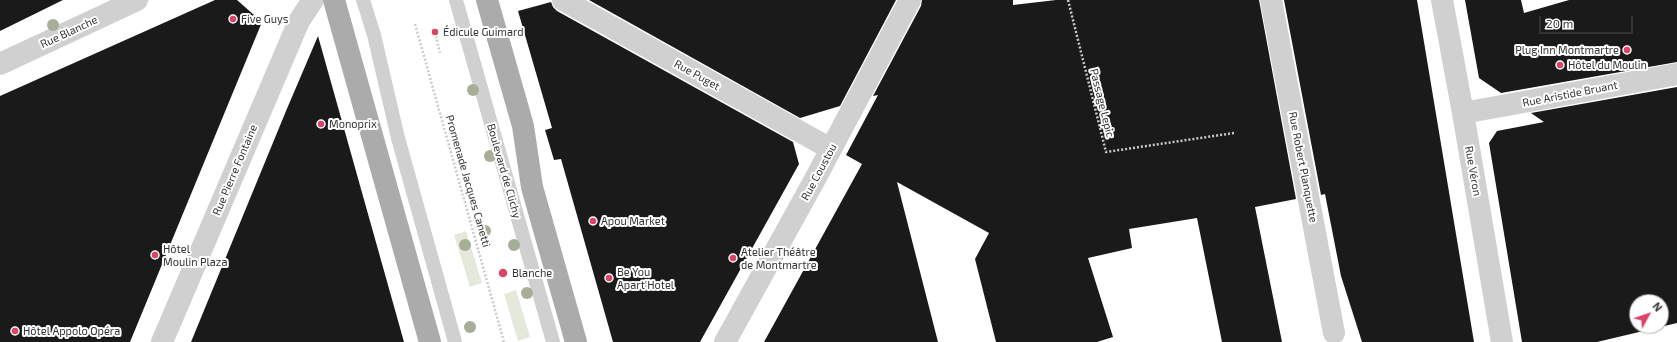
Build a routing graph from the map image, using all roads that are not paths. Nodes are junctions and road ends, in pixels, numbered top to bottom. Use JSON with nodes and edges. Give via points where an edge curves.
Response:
{"nodes":[{"id":1,"x":137,"y":0,"type":"edge"},
{"id":2,"x":313,"y":0,"type":"edge"},
{"id":3,"x":334,"y":0,"type":"edge"},
{"id":4,"x":363,"y":0,"type":"edge"},
{"id":5,"x":456,"y":0,"type":"edge"},
{"id":6,"x":488,"y":0,"type":"edge"},
{"id":7,"x":563,"y":0,"type":"edge"},
{"id":8,"x":910,"y":0,"type":"edge"},
{"id":9,"x":1271,"y":0,"type":"edge"},
{"id":10,"x":1442,"y":0,"type":"edge"},
{"id":11,"x":0,"y":64,"type":"edge"},
{"id":12,"x":1677,"y":74,"type":"edge"},
{"id":13,"x":1463,"y":113,"type":"junction"},
{"id":14,"x":831,"y":149,"type":"junction"},
{"id":15,"x":1334,"y":333,"type":"dead end"},
{"id":16,"x":162,"y":342,"type":"edge"},
{"id":17,"x":430,"y":342,"type":"edge"},
{"id":18,"x":455,"y":342,"type":"edge"},
{"id":19,"x":553,"y":342,"type":"edge"},
{"id":20,"x":576,"y":342,"type":"edge"},
{"id":21,"x":725,"y":342,"type":"edge"},
{"id":22,"x":1502,"y":342,"type":"edge"}],
"edges":[{"from":1,"to":11,"type":"street","name":"Rue Blanche"},
{"from":2,"to":16,"type":"street","name":"Rue Pierre Fontaine","via":[[299,21]]},
{"from":3,"to":17,"type":"main road"},
{"from":4,"to":18,"type":"lane","via":[[374,35],[398,138]]},
{"from":5,"to":19,"type":"lane","name":"Boulevard de Clichy"},
{"from":6,"to":20,"type":"main road","name":"Boulevard de Clichy","via":[[523,126],[532,187]]},
{"from":7,"to":14,"type":"street","name":"Rue Puget"},
{"from":8,"to":14,"type":"street","name":"Rue Coustou"},
{"from":9,"to":15,"type":"street","name":"Rue Robert Planquette"},
{"from":10,"to":13,"type":"street","name":"Rue Véron"},
{"from":12,"to":13,"type":"street","name":"Rue Aristide Bruant"},
{"from":13,"to":22,"type":"street","name":"Rue Véron"},
{"from":14,"to":21,"type":"street","name":"Rue Coustou"}]}
